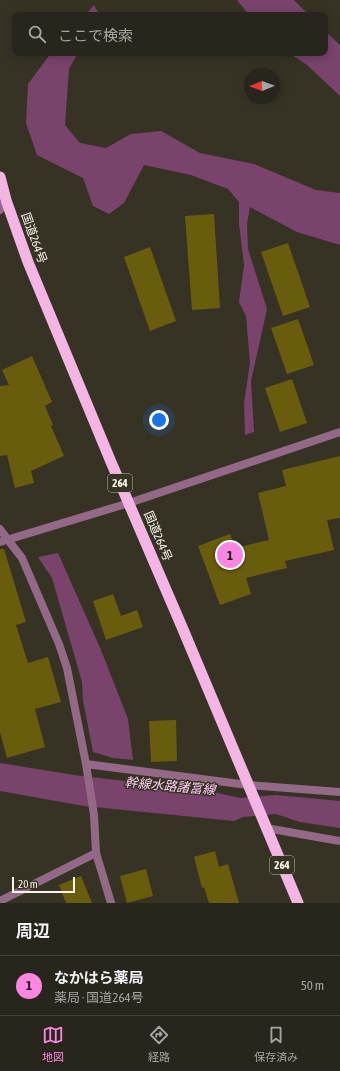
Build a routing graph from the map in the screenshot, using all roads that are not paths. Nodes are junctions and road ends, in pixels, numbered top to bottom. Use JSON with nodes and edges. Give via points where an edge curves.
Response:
{"nodes":[{"id":1,"x":0,"y":177,"type":"edge"},
{"id":2,"x":6,"y":200,"type":"junction"},
{"id":3,"x":0,"y":210,"type":"edge"},
{"id":4,"x":340,"y":432,"type":"edge"},
{"id":5,"x":129,"y":503,"type":"junction"},
{"id":6,"x":0,"y":529,"type":"edge"},
{"id":7,"x":4,"y":541,"type":"edge"},
{"id":8,"x":86,"y":764,"type":"junction"},
{"id":9,"x":248,"y":785,"type":"junction"},
{"id":10,"x":340,"y":792,"type":"edge"},
{"id":11,"x":266,"y":828,"type":"junction"},
{"id":12,"x":340,"y":841,"type":"edge"},
{"id":13,"x":96,"y":853,"type":"junction"},
{"id":14,"x":0,"y":901,"type":"edge"},
{"id":15,"x":111,"y":903,"type":"edge"},
{"id":16,"x":298,"y":903,"type":"edge"}],
"edges":[{"from":1,"to":2,"type":"highway","name":"国道264号","number":"264"},
{"from":2,"to":3,"type":"street"},
{"from":2,"to":5,"type":"highway","name":"国道264号","number":"264","via":[[28,262]]},
{"from":4,"to":5,"type":"street"},
{"from":5,"to":7,"type":"street"},
{"from":5,"to":9,"type":"highway","name":"国道264号","number":"264"},
{"from":6,"to":7,"type":"street"},
{"from":7,"to":8,"type":"street","via":[[22,558],[59,644],[67,668]]},
{"from":8,"to":9,"type":"street"},
{"from":8,"to":13,"type":"street","via":[[94,815]]},
{"from":9,"to":10,"type":"street"},
{"from":9,"to":11,"type":"highway","name":"国道264号","number":"264"},
{"from":11,"to":12,"type":"street"},
{"from":11,"to":16,"type":"highway","name":"国道264号","number":"264"},
{"from":13,"to":14,"type":"street"},
{"from":13,"to":15,"type":"street"}]}
